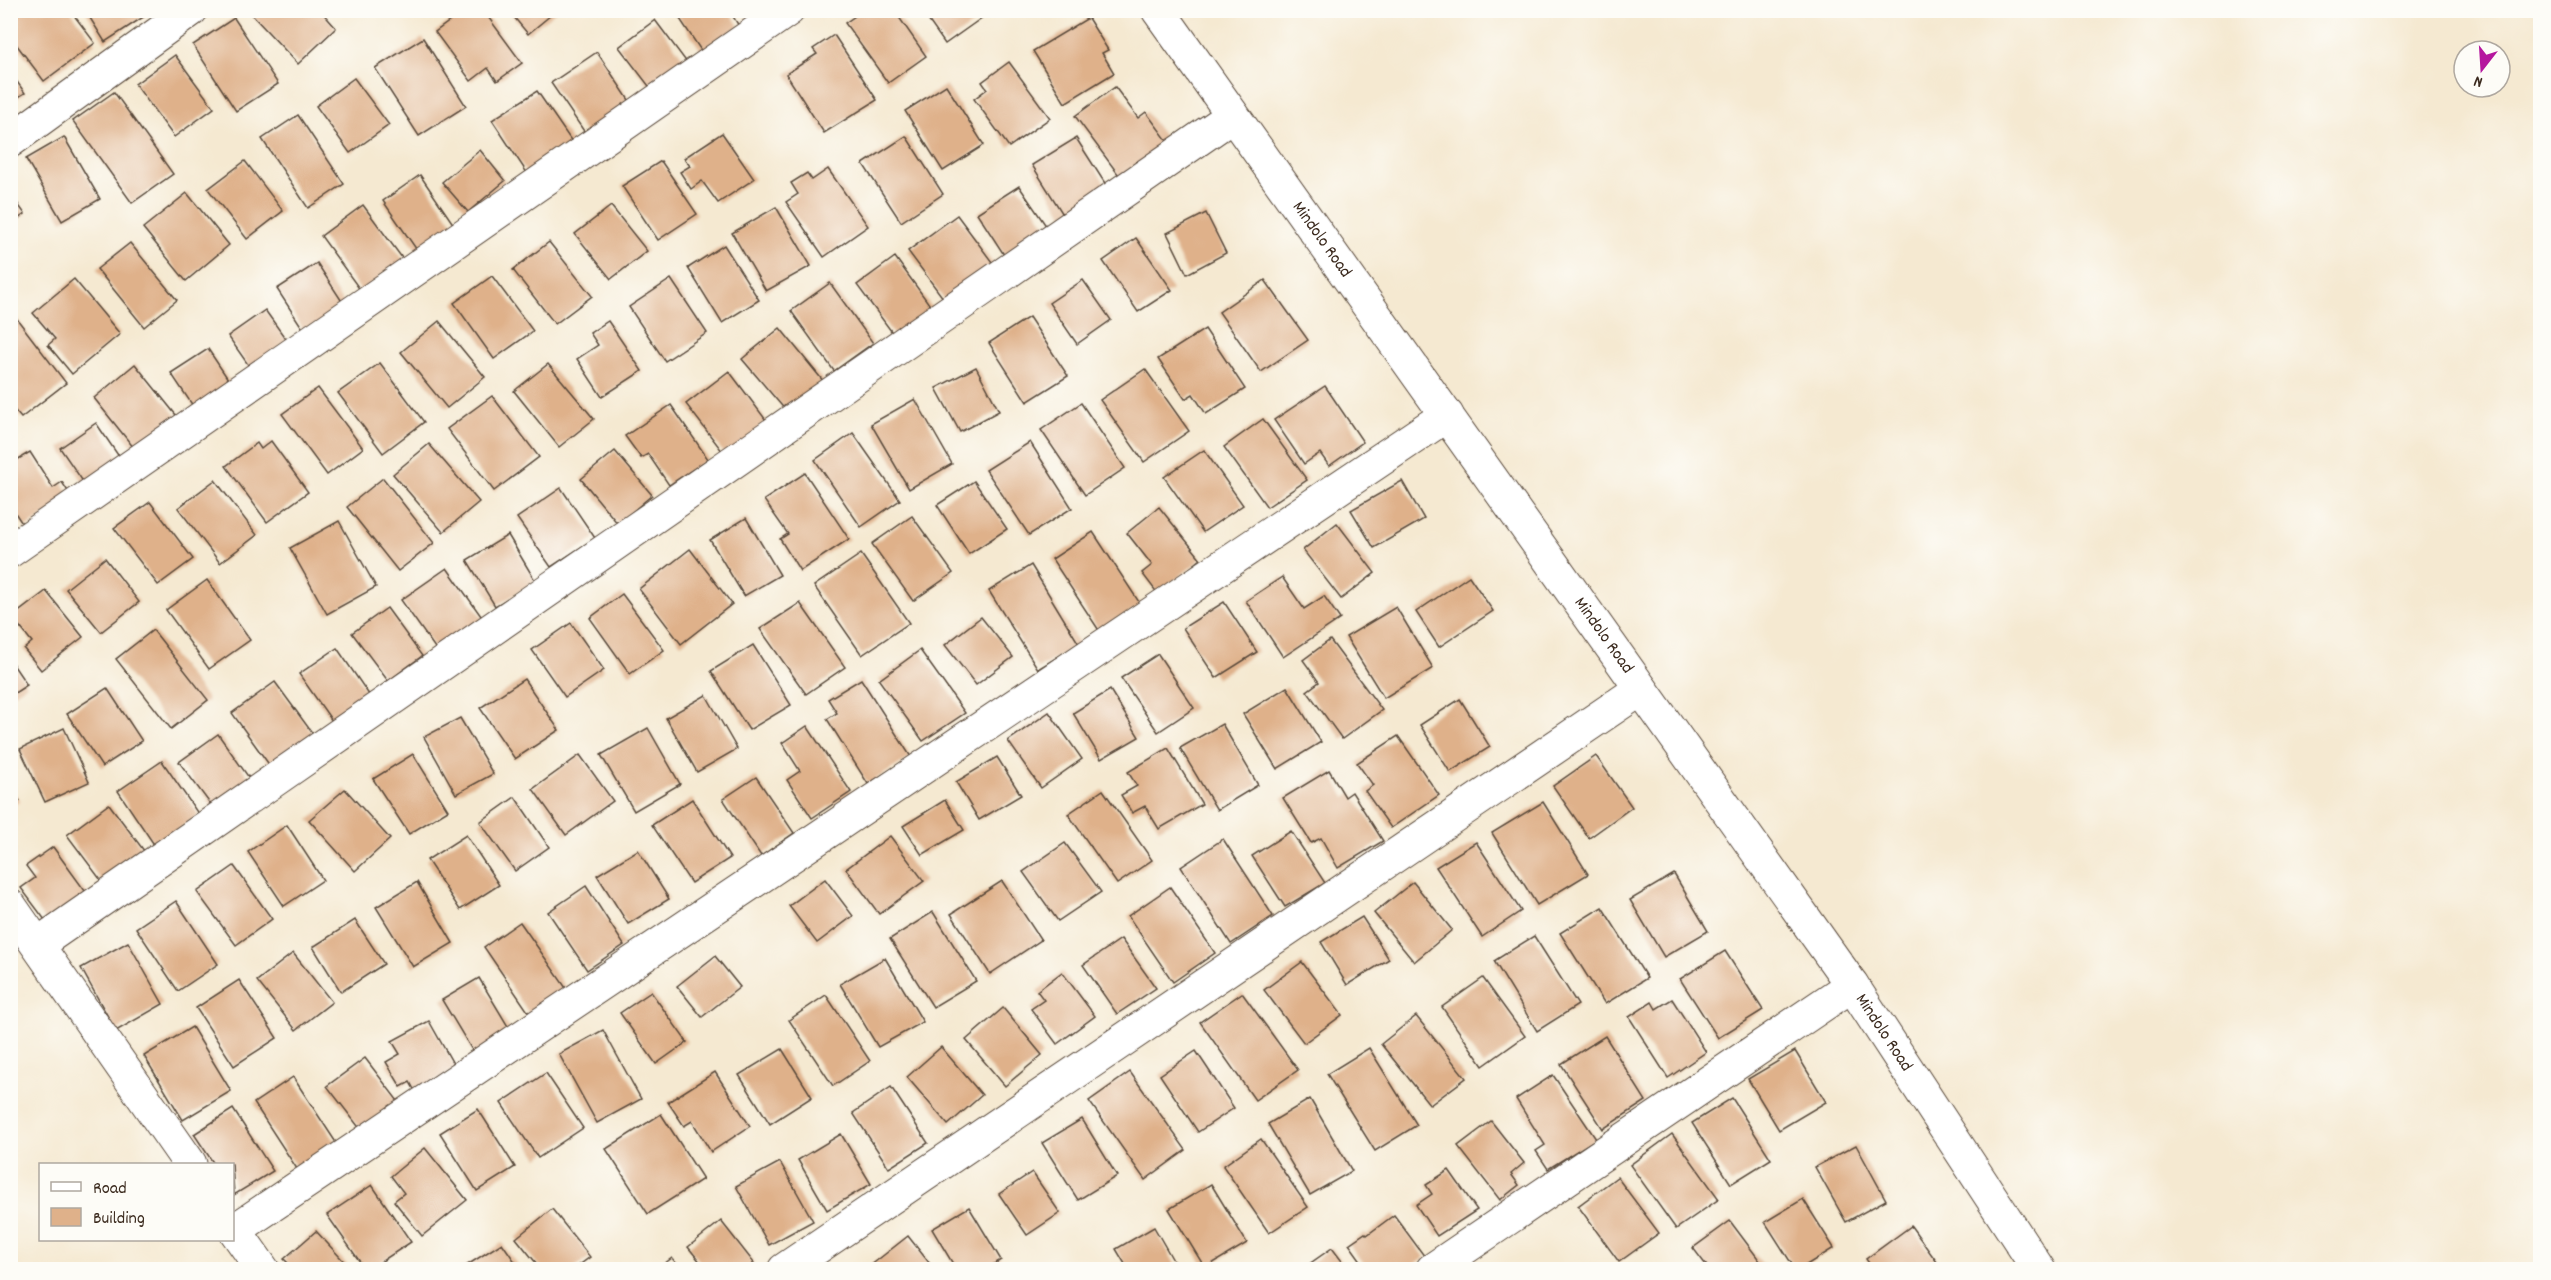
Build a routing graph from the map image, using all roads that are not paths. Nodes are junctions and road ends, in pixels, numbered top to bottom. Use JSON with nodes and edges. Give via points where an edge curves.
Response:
{"nodes":[{"id":1,"x":191,"y":10,"type":"edge"},
{"id":2,"x":788,"y":10,"type":"edge"},
{"id":3,"x":1158,"y":10,"type":"edge"},
{"id":4,"x":1232,"y":116,"type":"junction"},
{"id":5,"x":10,"y":141,"type":"edge"},
{"id":6,"x":1447,"y":415,"type":"junction"},
{"id":7,"x":10,"y":551,"type":"edge"},
{"id":8,"x":1641,"y":689,"type":"junction"},
{"id":9,"x":10,"y":906,"type":"edge"},
{"id":10,"x":38,"y":944,"type":"junction"},
{"id":11,"x":1852,"y":986,"type":"junction"},
{"id":12,"x":189,"y":1163,"type":"edge"},
{"id":13,"x":234,"y":1228,"type":"edge"},
{"id":14,"x":2033,"y":1267,"type":"edge"},
{"id":15,"x":263,"y":1269,"type":"edge"},
{"id":16,"x":784,"y":1269,"type":"edge"},
{"id":17,"x":1432,"y":1269,"type":"edge"}],
"edges":[{"from":1,"to":5,"type":"street"},
{"from":2,"to":7,"type":"street"},
{"from":3,"to":4,"type":"street","name":"Mindolo Road"},
{"from":4,"to":6,"type":"street","name":"Mindolo Road"},
{"from":4,"to":10,"type":"street"},
{"from":6,"to":8,"type":"street","name":"Mindolo Road"},
{"from":6,"to":13,"type":"street"},
{"from":8,"to":11,"type":"street","name":"Mindolo Road"},
{"from":8,"to":16,"type":"street"},
{"from":9,"to":10,"type":"street"},
{"from":10,"to":12,"type":"street"},
{"from":11,"to":14,"type":"street","name":"Mindolo Road"},
{"from":11,"to":17,"type":"street"},
{"from":13,"to":15,"type":"street"}]}
